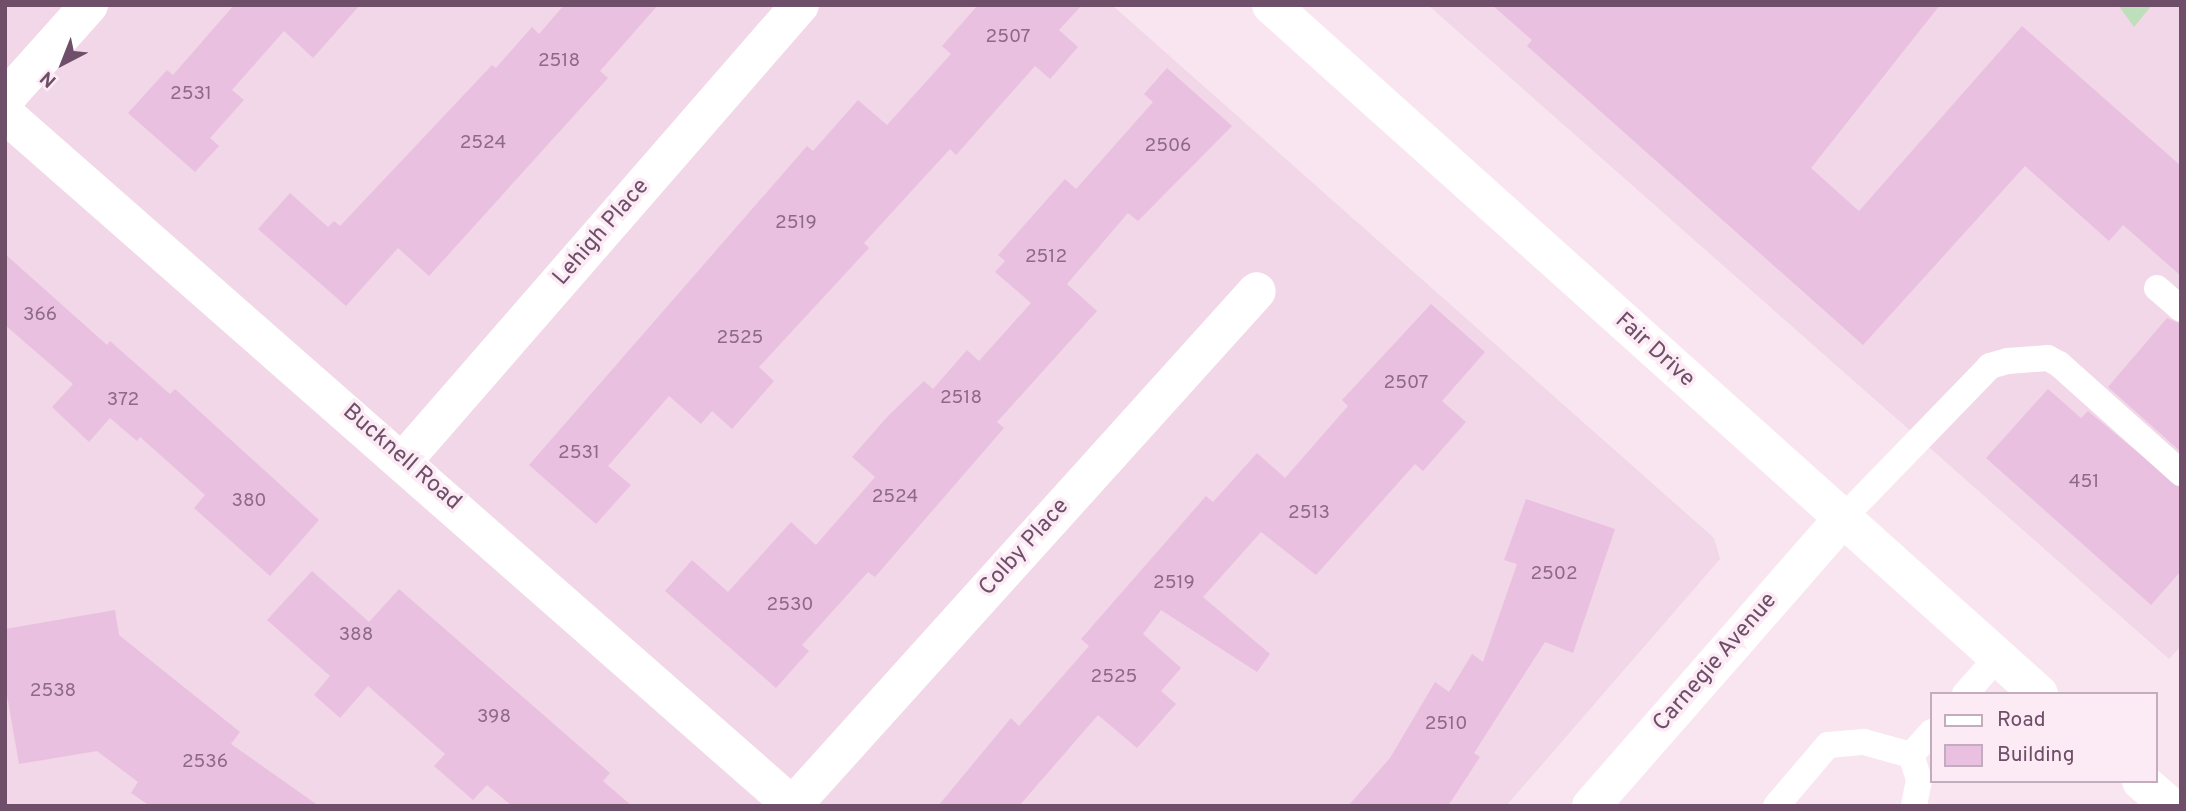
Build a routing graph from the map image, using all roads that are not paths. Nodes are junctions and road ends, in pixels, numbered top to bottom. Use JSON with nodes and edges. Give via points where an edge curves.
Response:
{"nodes":[{"id":1,"x":89,"y":5,"type":"edge"},
{"id":2,"x":800,"y":5,"type":"edge"},
{"id":3,"x":1271,"y":5,"type":"edge"},
{"id":4,"x":5,"y":99,"type":"edge"},
{"id":5,"x":5,"y":114,"type":"edge"},
{"id":6,"x":2157,"y":288,"type":"dead end"},
{"id":7,"x":1257,"y":291,"type":"dead end"},
{"id":8,"x":2181,"y":309,"type":"edge"},
{"id":9,"x":404,"y":460,"type":"junction"},
{"id":10,"x":2181,"y":472,"type":"edge"},
{"id":11,"x":1841,"y":520,"type":"junction"},
{"id":12,"x":1997,"y":658,"type":"junction"},
{"id":13,"x":1967,"y":692,"type":"edge"},
{"id":14,"x":2037,"y":692,"type":"edge"},
{"id":15,"x":1930,"y":734,"type":"edge"},
{"id":16,"x":1911,"y":755,"type":"junction"},
{"id":17,"x":2143,"y":783,"type":"edge"},
{"id":18,"x":793,"y":805,"type":"edge"},
{"id":19,"x":1591,"y":806,"type":"edge"},
{"id":20,"x":1776,"y":806,"type":"edge"},
{"id":21,"x":1914,"y":806,"type":"edge"},
{"id":22,"x":2170,"y":806,"type":"edge"}],
"edges":[{"from":1,"to":4,"type":"street"},
{"from":2,"to":9,"type":"street","name":"Lehigh Place"},
{"from":3,"to":11,"type":"street","name":"Fair Drive"},
{"from":5,"to":9,"type":"street","name":"Bucknell Road"},
{"from":6,"to":8,"type":"lane"},
{"from":7,"to":18,"type":"street","name":"Colby Place"},
{"from":9,"to":18,"type":"street","name":"Bucknell Road"},
{"from":10,"to":11,"type":"lane","via":[[2059,364],[2048,358],[2008,361],[1990,366]]},
{"from":11,"to":12,"type":"street","name":"Fair Drive"},
{"from":11,"to":19,"type":"street","name":"Carnegie Avenue"},
{"from":12,"to":13,"type":"lane"},
{"from":12,"to":14,"type":"street","name":"Fair Drive"},
{"from":15,"to":16,"type":"lane"},
{"from":16,"to":20,"type":"lane","via":[[1864,742],[1828,745]]},
{"from":16,"to":21,"type":"lane","via":[[1919,780]]},
{"from":17,"to":22,"type":"street"}]}
